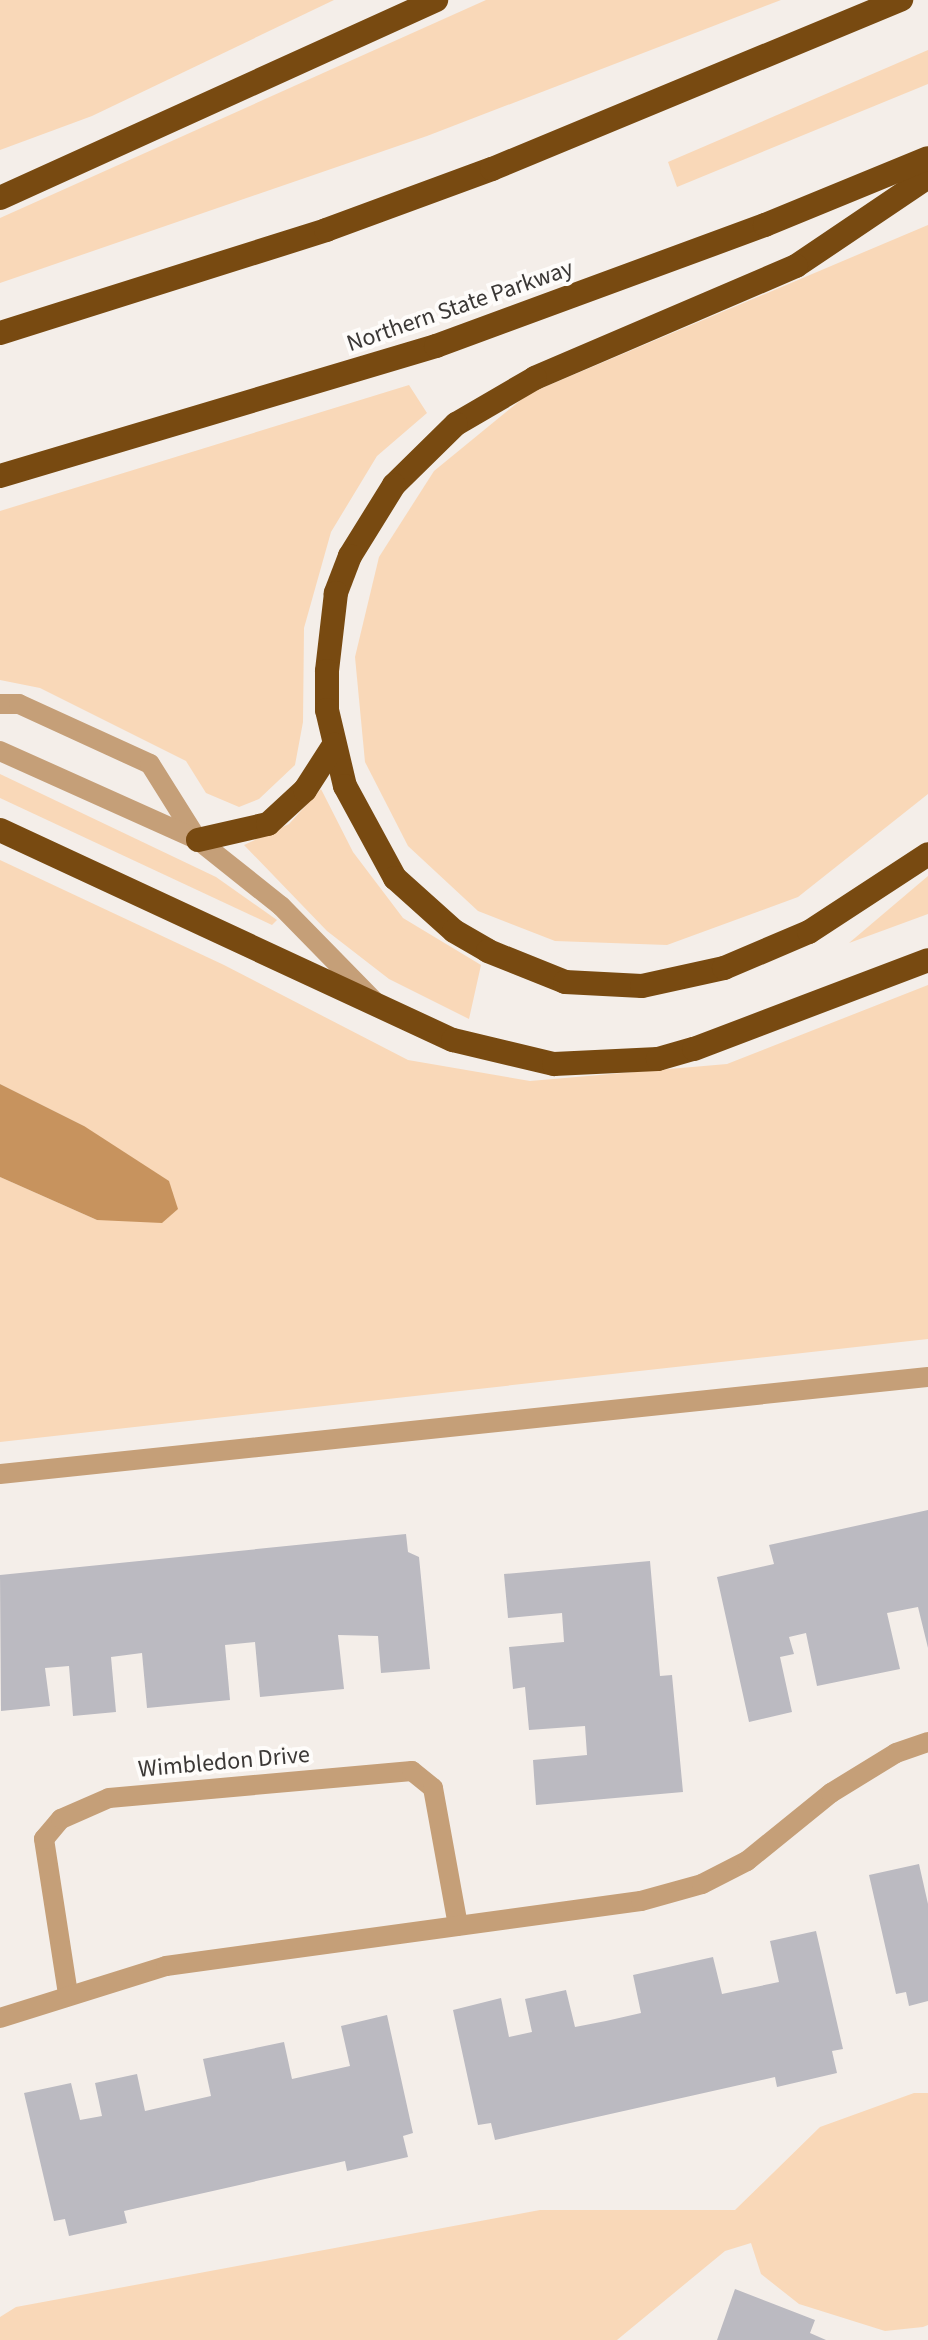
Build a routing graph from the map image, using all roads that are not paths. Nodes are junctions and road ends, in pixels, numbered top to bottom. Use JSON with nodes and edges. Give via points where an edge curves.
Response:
{"nodes":[{"id":1,"x":436,"y":0,"type":"edge"},
{"id":2,"x":901,"y":0,"type":"edge"},
{"id":3,"x":928,"y":158,"type":"edge"},
{"id":4,"x":928,"y":177,"type":"edge"},
{"id":5,"x":0,"y":198,"type":"edge"},
{"id":6,"x":0,"y":333,"type":"edge"},
{"id":7,"x":0,"y":476,"type":"edge"},
{"id":8,"x":0,"y":704,"type":"edge"},
{"id":9,"x":334,"y":745,"type":"junction"},
{"id":10,"x":0,"y":751,"type":"edge"},
{"id":11,"x":0,"y":830,"type":"edge"},
{"id":12,"x":198,"y":840,"type":"junction"},
{"id":13,"x":928,"y":854,"type":"edge"},
{"id":14,"x":928,"y":960,"type":"edge"},
{"id":15,"x":380,"y":1006,"type":"junction"},
{"id":16,"x":928,"y":1377,"type":"edge"},
{"id":17,"x":0,"y":1474,"type":"edge"},
{"id":18,"x":928,"y":1742,"type":"edge"},
{"id":19,"x":458,"y":1926,"type":"junction"},
{"id":20,"x":68,"y":1994,"type":"junction"},
{"id":21,"x":0,"y":2018,"type":"edge"}],
"edges":[{"from":1,"to":5,"type":"highway"},
{"from":2,"to":6,"type":"highway","via":[[492,169],[312,235]]},
{"from":3,"to":7,"type":"highway","name":"Northern State Parkway","via":[[751,230],[436,346]]},
{"from":4,"to":9,"type":"highway","via":[[796,266],[535,378],[456,424],[421,454],[372,518],[336,593],[327,671]]},
{"from":8,"to":12,"type":"street","via":[[19,704],[150,764]]},
{"from":9,"to":12,"type":"highway","via":[[305,790],[277,818]]},
{"from":9,"to":13,"type":"highway","via":[[356,813],[395,878],[422,906],[488,951],[565,982],[642,986],[724,968],[809,932]]},
{"from":10,"to":12,"type":"street"},
{"from":11,"to":15,"type":"highway"},
{"from":12,"to":15,"type":"street","via":[[281,906]]},
{"from":14,"to":15,"type":"highway","via":[[728,1038],[658,1059],[554,1064],[513,1057],[453,1040]]},
{"from":16,"to":17,"type":"street"},
{"from":18,"to":19,"type":"street","via":[[896,1753],[831,1793],[747,1861],[702,1884],[641,1901]]},
{"from":19,"to":20,"type":"street","via":[[166,1966]]},
{"from":19,"to":20,"type":"street","name":"Wimbledon Drive","via":[[433,1788],[412,1771],[109,1798],[61,1819],[44,1839]]},
{"from":20,"to":21,"type":"street"}]}
